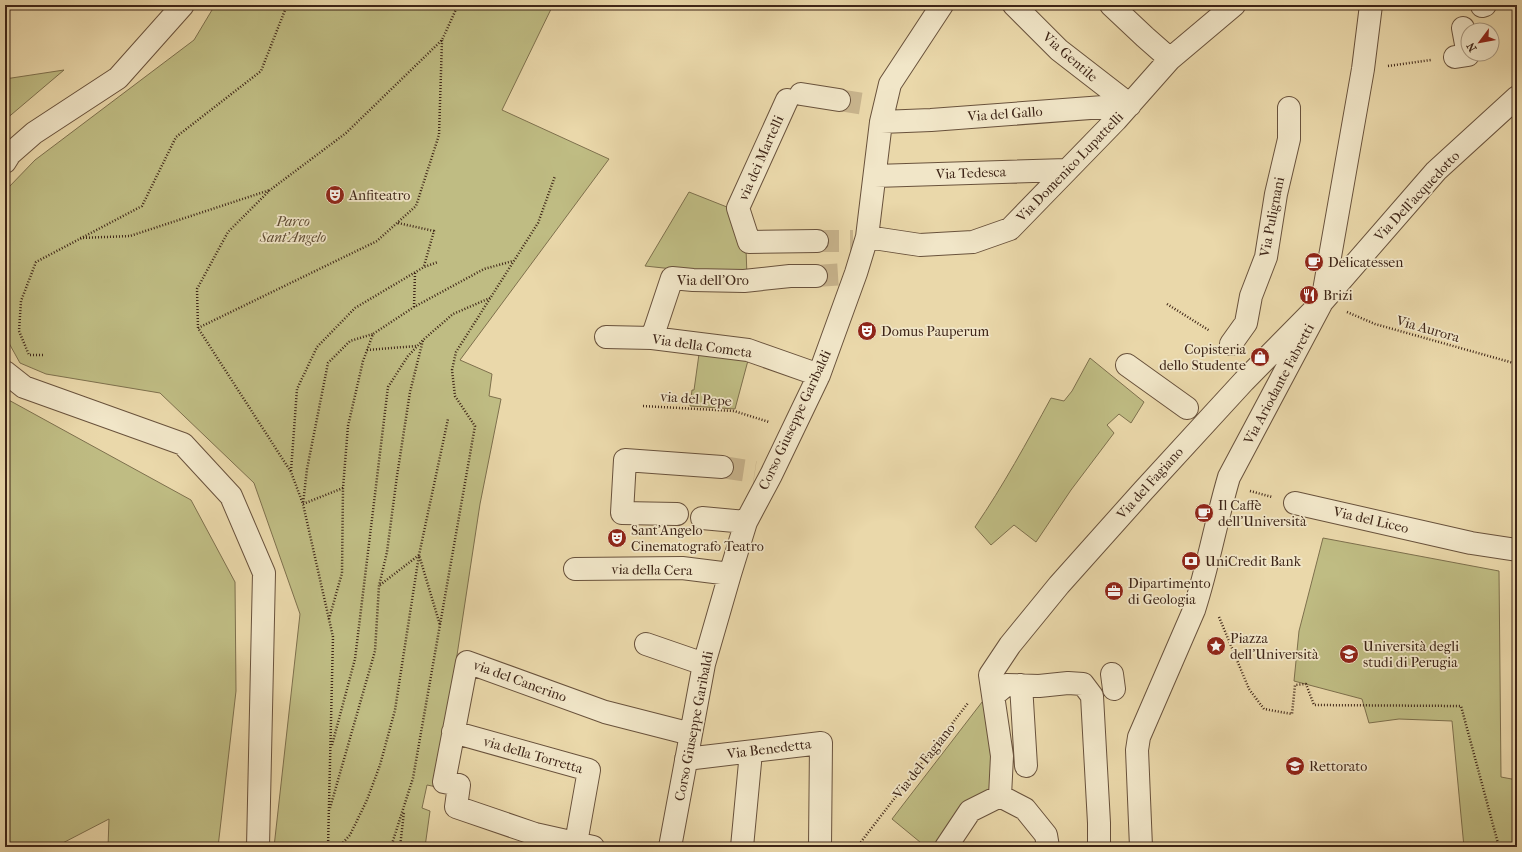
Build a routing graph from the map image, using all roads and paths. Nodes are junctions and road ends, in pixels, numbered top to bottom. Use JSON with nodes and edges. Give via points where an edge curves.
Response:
{"nodes":[{"id":1,"x":183,"y":5,"type":"edge"},
{"id":2,"x":288,"y":5,"type":"edge"},
{"id":3,"x":458,"y":5,"type":"edge"},
{"id":4,"x":942,"y":5,"type":"edge"},
{"id":5,"x":1014,"y":5,"type":"edge"},
{"id":6,"x":1111,"y":5,"type":"edge"},
{"id":7,"x":1234,"y":5,"type":"edge"},
{"id":8,"x":1371,"y":5,"type":"edge"},
{"id":9,"x":442,"y":40,"type":"junction"},
{"id":10,"x":1460,"y":56,"type":"edge"},
{"id":11,"x":1455,"y":57,"type":"joint"},
{"id":12,"x":1170,"y":59,"type":"junction"},
{"id":13,"x":1363,"y":69,"type":"junction"},
{"id":14,"x":1517,"y":97,"type":"edge"},
{"id":15,"x":839,"y":100,"type":"tunnel mouth"},
{"id":16,"x":1130,"y":105,"type":"junction"},
{"id":17,"x":1288,"y":108,"type":"dead end"},
{"id":18,"x":878,"y":112,"type":"junction"},
{"id":19,"x":5,"y":162,"type":"edge"},
{"id":20,"x":1068,"y":170,"type":"junction"},
{"id":21,"x":555,"y":176,"type":"dead end"},
{"id":22,"x":874,"y":176,"type":"junction"},
{"id":23,"x":270,"y":190,"type":"junction"},
{"id":24,"x":398,"y":222,"type":"junction"},
{"id":25,"x":79,"y":238,"type":"junction"},
{"id":26,"x":862,"y":240,"type":"junction"},
{"id":27,"x":818,"y":241,"type":"tunnel mouth"},
{"id":28,"x":514,"y":261,"type":"junction"},
{"id":29,"x":438,"y":262,"type":"dead end"},
{"id":30,"x":424,"y":267,"type":"junction"},
{"id":31,"x":415,"y":273,"type":"junction"},
{"id":32,"x":816,"y":276,"type":"tunnel mouth"},
{"id":33,"x":490,"y":298,"type":"junction"},
{"id":34,"x":1322,"y":302,"type":"junction"},
{"id":35,"x":414,"y":307,"type":"junction"},
{"id":36,"x":1343,"y":310,"type":"dead end"},
{"id":37,"x":198,"y":328,"type":"junction"},
{"id":38,"x":373,"y":334,"type":"junction"},
{"id":39,"x":606,"y":337,"type":"dead end"},
{"id":40,"x":652,"y":338,"type":"junction"},
{"id":41,"x":423,"y":340,"type":"junction"},
{"id":42,"x":1231,"y":344,"type":"dead end"},
{"id":43,"x":417,"y":346,"type":"junction"},
{"id":44,"x":367,"y":350,"type":"junction"},
{"id":45,"x":43,"y":355,"type":"dead end"},
{"id":46,"x":1517,"y":364,"type":"edge"},
{"id":47,"x":1127,"y":365,"type":"dead end"},
{"id":48,"x":5,"y":372,"type":"edge"},
{"id":49,"x":819,"y":375,"type":"junction"},
{"id":50,"x":643,"y":406,"type":"dead end"},
{"id":51,"x":1196,"y":416,"type":"junction"},
{"id":52,"x":448,"y":418,"type":"dead end"},
{"id":53,"x":793,"y":430,"type":"junction"},
{"id":54,"x":722,"y":467,"type":"tunnel mouth"},
{"id":55,"x":291,"y":472,"type":"junction"},
{"id":56,"x":1234,"y":487,"type":"junction"},
{"id":57,"x":343,"y":488,"type":"junction"},
{"id":58,"x":1295,"y":503,"type":"joint"},
{"id":59,"x":303,"y":504,"type":"junction"},
{"id":60,"x":677,"y":514,"type":"dead end"},
{"id":61,"x":702,"y":518,"type":"dead end"},
{"id":62,"x":746,"y":522,"type":"junction"},
{"id":63,"x":1517,"y":550,"type":"edge"},
{"id":64,"x":419,"y":555,"type":"junction"},
{"id":65,"x":575,"y":569,"type":"dead end"},
{"id":66,"x":730,"y":574,"type":"junction"},
{"id":67,"x":379,"y":586,"type":"junction"},
{"id":68,"x":1199,"y":594,"type":"junction"},
{"id":69,"x":329,"y":620,"type":"junction"},
{"id":70,"x":440,"y":625,"type":"junction"},
{"id":71,"x":646,"y":644,"type":"dead end"},
{"id":72,"x":704,"y":664,"type":"junction"},
{"id":73,"x":992,"y":685,"type":"junction"},
{"id":74,"x":1021,"y":685,"type":"junction"},
{"id":75,"x":453,"y":732,"type":"junction"},
{"id":76,"x":691,"y":734,"type":"junction"},
{"id":77,"x":331,"y":750,"type":"junction"},
{"id":78,"x":751,"y":752,"type":"junction"},
{"id":79,"x":686,"y":760,"type":"junction"},
{"id":80,"x":1026,"y":766,"type":"dead end"},
{"id":81,"x":1000,"y":796,"type":"junction"},
{"id":82,"x":405,"y":806,"type":"junction"},
{"id":83,"x":329,"y":813,"type":"junction"},
{"id":84,"x":584,"y":845,"type":"edge"},
{"id":85,"x":258,"y":847,"type":"edge"},
{"id":86,"x":328,"y":847,"type":"edge"},
{"id":87,"x":339,"y":847,"type":"edge"},
{"id":88,"x":391,"y":847,"type":"edge"},
{"id":89,"x":400,"y":847,"type":"edge"},
{"id":90,"x":670,"y":847,"type":"edge"},
{"id":91,"x":742,"y":847,"type":"edge"},
{"id":92,"x":820,"y":847,"type":"edge"},
{"id":93,"x":857,"y":847,"type":"edge"},
{"id":94,"x":946,"y":847,"type":"edge"},
{"id":95,"x":1048,"y":847,"type":"edge"},
{"id":96,"x":1099,"y":847,"type":"edge"},
{"id":97,"x":1141,"y":847,"type":"edge"},
{"id":98,"x":1499,"y":847,"type":"edge"}],
"edges":[{"from":1,"to":19,"type":"street","via":[[118,78],[34,133],[10,154]]},
{"from":2,"to":25,"type":"path","via":[[260,71],[176,137],[142,206]]},
{"from":3,"to":9,"type":"path"},
{"from":4,"to":18,"type":"street","name":"Corso Giuseppe Garibaldi","via":[[890,84]]},
{"from":5,"to":16,"type":"street","name":"Via Gentile","via":[[1059,50]]},
{"from":6,"to":12,"type":"street"},
{"from":7,"to":12,"type":"street","name":"Via Domenico Lupattelli"},
{"from":8,"to":13,"type":"street","name":"Via Ariodante Fabretti"},
{"from":9,"to":23,"type":"path","via":[[346,133]]},
{"from":9,"to":24,"type":"path","via":[[439,135],[416,206]]},
{"from":10,"to":11,"type":"street"},
{"from":11,"to":13,"type":"path"},
{"from":12,"to":16,"type":"street","name":"Via Domenico Lupattelli"},
{"from":13,"to":34,"type":"street","name":"Via Ariodante Fabretti"},
{"from":14,"to":34,"type":"street","name":"Via Dell'acquedotto","via":[[1436,171]]},
{"from":15,"to":27,"type":"street","name":"via dei Martelli","via":[[794,97],[738,208],[749,242]]},
{"from":16,"to":18,"type":"street","name":"Via del Gallo","via":[[931,120]]},
{"from":16,"to":20,"type":"street","name":"Via Domenico Lupattelli"},
{"from":17,"to":42,"type":"street","name":"Via Pulignani","via":[[1289,138],[1266,257],[1251,296],[1246,323]]},
{"from":18,"to":22,"type":"street","name":"Corso Giuseppe Garibaldi"},
{"from":20,"to":22,"type":"street","name":"Via Tedesca"},
{"from":20,"to":26,"type":"street","name":"Via Domenico Lupattelli","via":[[1010,229],[973,242],[920,245]]},
{"from":21,"to":28,"type":"path","via":[[538,223]]},
{"from":22,"to":26,"type":"street","name":"Corso Giuseppe Garibaldi"},
{"from":23,"to":25,"type":"path","via":[[130,236]]},
{"from":23,"to":37,"type":"path","via":[[228,232],[196,289]]},
{"from":24,"to":30,"type":"path","via":[[434,231]]},
{"from":24,"to":37,"type":"path","via":[[377,241]]},
{"from":25,"to":45,"type":"path","via":[[36,262],[21,301],[19,331],[29,355]]},
{"from":26,"to":49,"type":"street","name":"Corso Giuseppe Garibaldi"},
{"from":28,"to":33,"type":"path"},
{"from":28,"to":35,"type":"path","via":[[484,269]]},
{"from":29,"to":30,"type":"path"},
{"from":30,"to":31,"type":"path"},
{"from":31,"to":35,"type":"path"},
{"from":31,"to":55,"type":"path","via":[[355,308],[317,347],[297,389]]},
{"from":32,"to":40,"type":"street","name":"Via dell'Oro","via":[[744,281],[672,278]]},
{"from":33,"to":41,"type":"path","via":[[453,314]]},
{"from":33,"to":70,"type":"path","via":[[456,352],[452,370],[455,396],[475,426]]},
{"from":34,"to":51,"type":"street","name":"Via del Fagiano","via":[[1244,381]]},
{"from":34,"to":56,"type":"street","name":"Via Ariodante Fabretti","via":[[1229,477]]},
{"from":35,"to":38,"type":"path"},
{"from":36,"to":46,"type":"path","name":"Via Aurora","via":[[1375,324]]},
{"from":37,"to":55,"type":"path"},
{"from":38,"to":44,"type":"path"},
{"from":38,"to":59,"type":"path","via":[[350,341],[328,363],[307,469]]},
{"from":39,"to":40,"type":"street","name":"Via della Cometa"},
{"from":40,"to":49,"type":"street","name":"Via della Cometa","via":[[748,350]]},
{"from":41,"to":43,"type":"path"},
{"from":41,"to":67,"type":"path","via":[[410,392],[387,552]]},
{"from":43,"to":44,"type":"path"},
{"from":43,"to":77,"type":"path","via":[[388,387],[355,659]]},
{"from":44,"to":57,"type":"path","via":[[348,426]]},
{"from":47,"to":51,"type":"street"},
{"from":48,"to":85,"type":"street","via":[[24,387],[183,444],[231,496],[264,573]]},
{"from":49,"to":53,"type":"street","name":"Corso Giuseppe Garibaldi"},
{"from":50,"to":53,"type":"path","name":"via del Pepe","via":[[734,411]]},
{"from":51,"to":73,"type":"street","name":"Via del Fagiano","via":[[1010,645]]},
{"from":52,"to":64,"type":"path"},
{"from":53,"to":62,"type":"street","name":"Corso Giuseppe Garibaldi"},
{"from":54,"to":60,"type":"street","via":[[625,460],[622,513]]},
{"from":55,"to":59,"type":"path"},
{"from":56,"to":58,"type":"path"},
{"from":56,"to":68,"type":"street","name":"Via Ariodante Fabretti"},
{"from":57,"to":59,"type":"path"},
{"from":57,"to":69,"type":"path","via":[[342,573]]},
{"from":58,"to":63,"type":"street","name":"Via del Liceo","via":[[1471,543]]},
{"from":59,"to":69,"type":"path"},
{"from":61,"to":62,"type":"street"},
{"from":62,"to":66,"type":"street","name":"Corso Giuseppe Garibaldi"},
{"from":64,"to":67,"type":"path"},
{"from":64,"to":70,"type":"path"},
{"from":64,"to":87,"type":"path","via":[[396,703],[380,765],[350,835]]},
{"from":65,"to":66,"type":"street","name":"via della Cera","via":[[682,568]]},
{"from":66,"to":72,"type":"street","name":"Corso Giuseppe Garibaldi"},
{"from":67,"to":83,"type":"path","via":[[375,651]]},
{"from":68,"to":97,"type":"street","via":[[1139,737],[1136,750]]},
{"from":68,"to":98,"type":"path","via":[[1215,607],[1249,689],[1264,709],[1292,714],[1295,685],[1306,684],[1314,704],[1461,706]]},
{"from":69,"to":77,"type":"path","via":[[333,637]]},
{"from":70,"to":82,"type":"path","via":[[413,778]]},
{"from":71,"to":72,"type":"street"},
{"from":72,"to":76,"type":"street","name":"Corso Giuseppe Garibaldi"},
{"from":73,"to":74,"type":"street"},
{"from":73,"to":81,"type":"street","via":[[1002,756]]},
{"from":73,"to":93,"type":"path","name":"Via del Fagiano"},
{"from":74,"to":80,"type":"street"},
{"from":74,"to":96,"type":"street","via":[[1083,684],[1092,696]]},
{"from":75,"to":76,"type":"street","name":"via del Canerino","via":[[467,662],[605,712]]},
{"from":75,"to":84,"type":"street","name":"via della Torretta","via":[[589,770]]},
{"from":75,"to":84,"type":"street","name":"via del Canerino","via":[[444,782],[459,785],[456,807],[535,834]]},
{"from":76,"to":79,"type":"street","name":"Corso Giuseppe Garibaldi"},
{"from":77,"to":83,"type":"path"},
{"from":78,"to":79,"type":"street","name":"Via Benedetta"},
{"from":78,"to":91,"type":"street"},
{"from":78,"to":92,"type":"street","name":"Via Benedetta","via":[[821,743]]},
{"from":79,"to":90,"type":"street","name":"Corso Giuseppe Garibaldi"},
{"from":81,"to":94,"type":"street","via":[[970,811]]},
{"from":81,"to":95,"type":"street","via":[[1025,809],[1046,835]]},
{"from":82,"to":88,"type":"path"},
{"from":82,"to":89,"type":"path"},
{"from":83,"to":86,"type":"path"}]}
